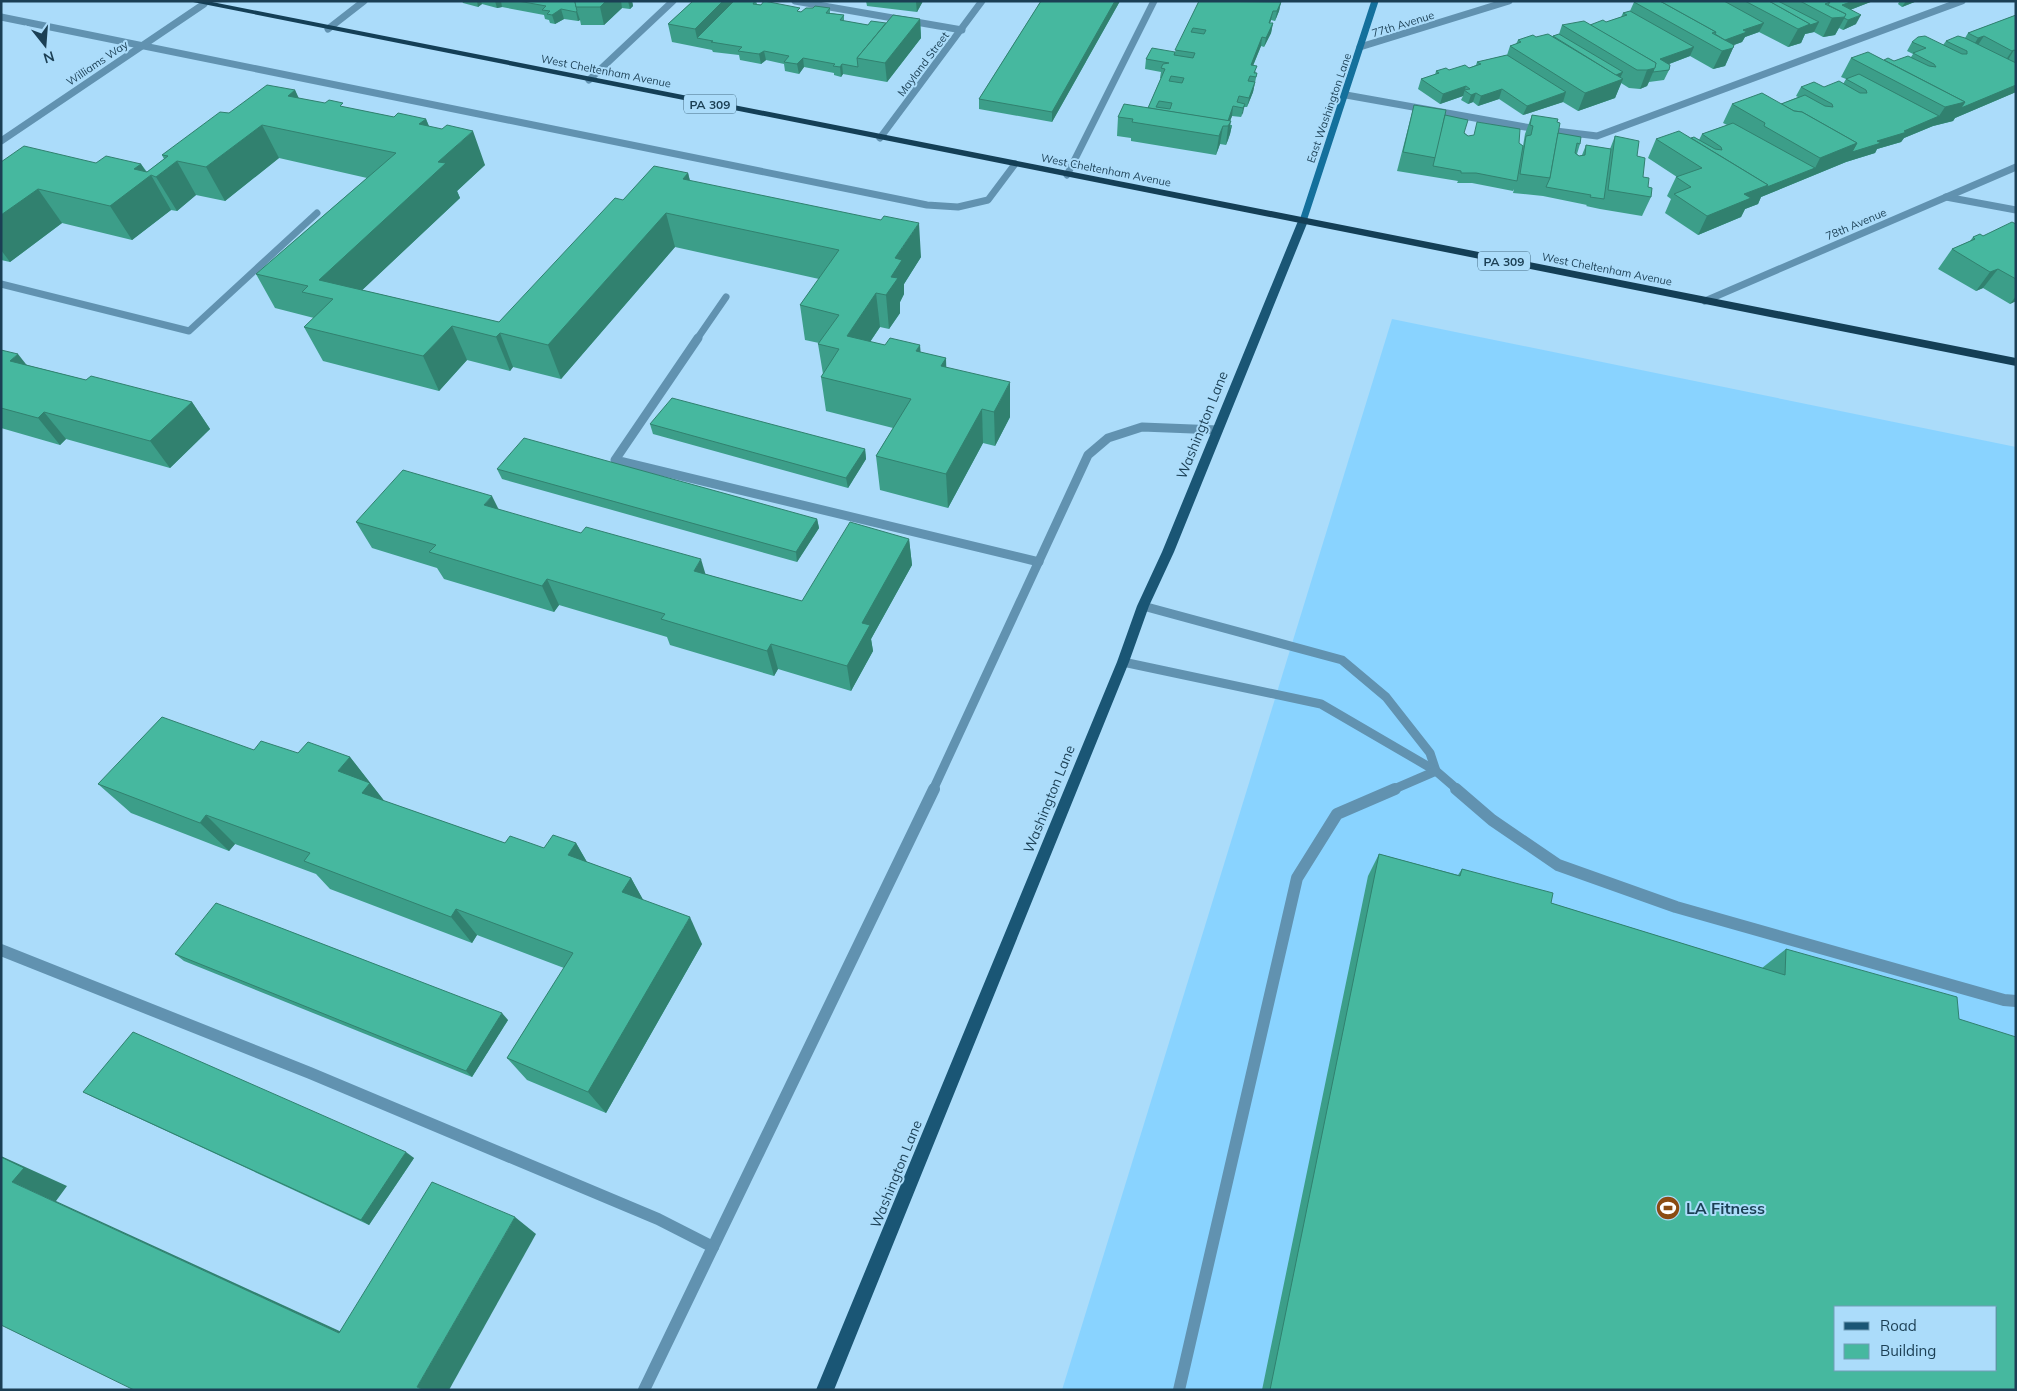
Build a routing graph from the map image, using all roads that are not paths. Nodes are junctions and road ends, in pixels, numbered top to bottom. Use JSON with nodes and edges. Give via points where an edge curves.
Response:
{"nodes":[{"id":1,"x":192,"y":1,"type":"edge"},
{"id":2,"x":364,"y":1,"type":"edge"},
{"id":3,"x":673,"y":1,"type":"edge"},
{"id":4,"x":795,"y":1,"type":"edge"},
{"id":5,"x":837,"y":1,"type":"edge"},
{"id":6,"x":982,"y":1,"type":"edge"},
{"id":7,"x":1154,"y":1,"type":"edge"},
{"id":8,"x":1375,"y":1,"type":"edge"},
{"id":9,"x":1509,"y":1,"type":"edge"},
{"id":10,"x":1962,"y":1,"type":"edge"},
{"id":11,"x":204,"y":4,"type":"junction"},
{"id":12,"x":834,"y":8,"type":"junction"},
{"id":13,"x":1,"y":17,"type":"edge"},
{"id":14,"x":328,"y":29,"type":"junction"},
{"id":15,"x":962,"y":30,"type":"junction"},
{"id":16,"x":142,"y":44,"type":"junction"},
{"id":17,"x":1360,"y":47,"type":"junction"},
{"id":18,"x":589,"y":80,"type":"junction"},
{"id":19,"x":1346,"y":94,"type":"junction"},
{"id":20,"x":880,"y":138,"type":"junction"},
{"id":21,"x":1,"y":141,"type":"edge"},
{"id":22,"x":1014,"y":164,"type":"junction"},
{"id":23,"x":2016,"y":167,"type":"edge"},
{"id":24,"x":1067,"y":175,"type":"junction"},
{"id":25,"x":1946,"y":197,"type":"junction"},
{"id":26,"x":2016,"y":210,"type":"edge"},
{"id":27,"x":317,"y":212,"type":"dead end"},
{"id":28,"x":1303,"y":221,"type":"junction"},
{"id":29,"x":1,"y":284,"type":"edge"},
{"id":30,"x":726,"y":297,"type":"dead end"},
{"id":31,"x":1705,"y":301,"type":"junction"},
{"id":32,"x":2016,"y":362,"type":"edge"},
{"id":33,"x":1218,"y":430,"type":"junction"},
{"id":34,"x":1039,"y":562,"type":"junction"},
{"id":35,"x":1143,"y":606,"type":"junction"},
{"id":36,"x":1123,"y":662,"type":"junction"},
{"id":37,"x":1436,"y":771,"type":"junction"},
{"id":38,"x":1,"y":950,"type":"edge"},
{"id":39,"x":2016,"y":1001,"type":"edge"},
{"id":40,"x":713,"y":1246,"type":"junction"},
{"id":41,"x":644,"y":1390,"type":"edge"},
{"id":42,"x":825,"y":1390,"type":"edge"},
{"id":43,"x":1179,"y":1390,"type":"edge"}],
"edges":[{"from":1,"to":11,"type":"highway","name":"West Cheltenham Avenue","number":"PA 309"},
{"from":2,"to":14,"type":"street"},
{"from":3,"to":18,"type":"street"},
{"from":4,"to":12,"type":"street"},
{"from":5,"to":12,"type":"street"},
{"from":6,"to":15,"type":"street","name":"Mayland Street"},
{"from":7,"to":24,"type":"street"},
{"from":8,"to":17,"type":"main road","name":"East Washington Lane"},
{"from":9,"to":17,"type":"street","name":"77th Avenue"},
{"from":10,"to":19,"type":"street","via":[[1597,136],[1531,128]]},
{"from":11,"to":14,"type":"highway","name":"West Cheltenham Avenue","number":"PA 309"},
{"from":11,"to":16,"type":"street","name":"Williams Way"},
{"from":12,"to":15,"type":"street"},
{"from":13,"to":16,"type":"street"},
{"from":14,"to":18,"type":"highway","name":"West Cheltenham Avenue","number":"PA 309"},
{"from":15,"to":20,"type":"street","name":"Mayland Street"},
{"from":16,"to":21,"type":"street","name":"Williams Way"},
{"from":16,"to":22,"type":"street","via":[[927,205],[958,207],[988,200]]},
{"from":17,"to":19,"type":"main road","name":"East Washington Lane"},
{"from":18,"to":20,"type":"highway","name":"West Cheltenham Avenue","number":"PA 309"},
{"from":19,"to":28,"type":"main road","name":"East Washington Lane"},
{"from":20,"to":22,"type":"highway","name":"West Cheltenham Avenue","number":"PA 309"},
{"from":22,"to":24,"type":"highway","name":"West Cheltenham Avenue","number":"PA 309"},
{"from":23,"to":25,"type":"street","name":"78th Avenue"},
{"from":24,"to":28,"type":"highway","name":"West Cheltenham Avenue","number":"PA 309"},
{"from":25,"to":26,"type":"street"},
{"from":25,"to":31,"type":"street","name":"78th Avenue"},
{"from":27,"to":29,"type":"street","via":[[188,331]]},
{"from":28,"to":31,"type":"highway","name":"West Cheltenham Avenue","number":"PA 309"},
{"from":28,"to":33,"type":"main road","name":"Washington Lane"},
{"from":30,"to":34,"type":"street","via":[[615,460]]},
{"from":31,"to":32,"type":"highway","name":"West Cheltenham Avenue","number":"PA 309"},
{"from":33,"to":34,"type":"street","via":[[1142,426],[1108,438],[1088,455]]},
{"from":33,"to":35,"type":"main road","name":"Washington Lane"},
{"from":34,"to":40,"type":"street"},
{"from":35,"to":36,"type":"main road","name":"Washington Lane"},
{"from":35,"to":37,"type":"street","via":[[1342,660],[1386,698],[1430,753]]},
{"from":36,"to":37,"type":"street","via":[[1321,704]]},
{"from":36,"to":42,"type":"main road","name":"Washington Lane"},
{"from":37,"to":39,"type":"street","via":[[1492,820],[1558,866],[1676,907]]},
{"from":37,"to":43,"type":"street","via":[[1337,814],[1297,878]]},
{"from":38,"to":40,"type":"street","via":[[310,1073],[658,1219]]},
{"from":40,"to":41,"type":"street"}]}
